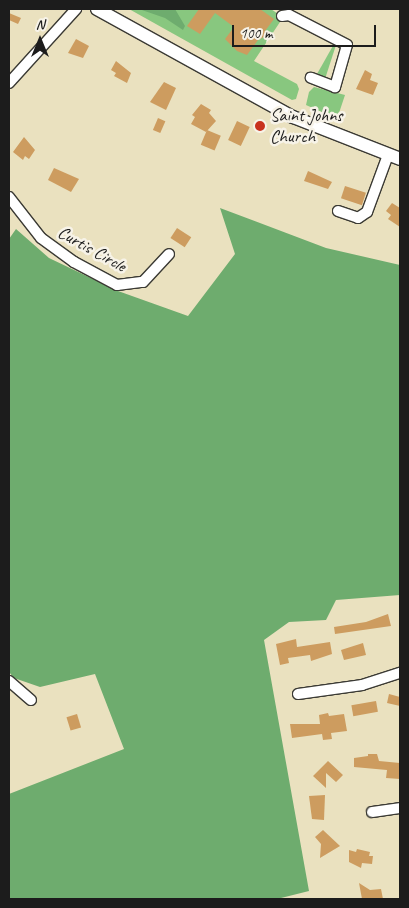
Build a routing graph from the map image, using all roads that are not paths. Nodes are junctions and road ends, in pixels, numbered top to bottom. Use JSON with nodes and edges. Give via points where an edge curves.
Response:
{"nodes":[{"id":1,"x":76,"y":9,"type":"edge"},
{"id":2,"x":97,"y":9,"type":"edge"},
{"id":3,"x":282,"y":16,"type":"dead end"},
{"id":4,"x":311,"y":78,"type":"dead end"},
{"id":5,"x":9,"y":83,"type":"edge"},
{"id":6,"x":394,"y":157,"type":"edge"},
{"id":7,"x":9,"y":197,"type":"edge"},
{"id":8,"x":338,"y":211,"type":"dead end"},
{"id":9,"x":169,"y":254,"type":"dead end"},
{"id":10,"x":400,"y":673,"type":"edge"},
{"id":11,"x":9,"y":681,"type":"edge"},
{"id":12,"x":298,"y":694,"type":"dead end"},
{"id":13,"x":32,"y":700,"type":"dead end"},
{"id":14,"x":400,"y":808,"type":"edge"},
{"id":15,"x":372,"y":812,"type":"dead end"}],
"edges":[{"from":1,"to":5,"type":"street"},
{"from":2,"to":6,"type":"main road","via":[[293,117]]},
{"from":3,"to":4,"type":"street","via":[[289,15],[347,45],[335,87]]},
{"from":6,"to":8,"type":"street","via":[[367,212],[358,218]]},
{"from":7,"to":9,"type":"street","name":"Curtis Circle","via":[[41,238],[74,262],[117,284],[143,282]]},
{"from":10,"to":12,"type":"street","via":[[362,685]]},
{"from":11,"to":13,"type":"street"},
{"from":14,"to":15,"type":"street"}]}
